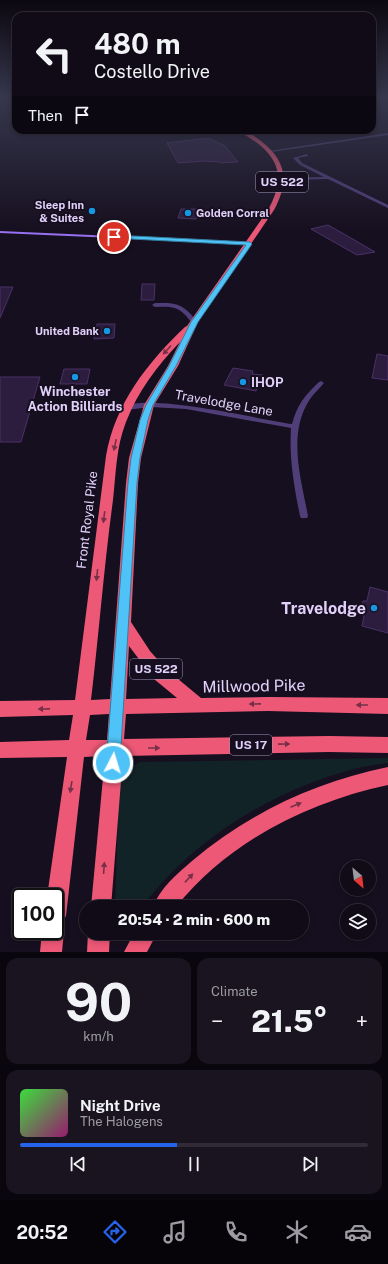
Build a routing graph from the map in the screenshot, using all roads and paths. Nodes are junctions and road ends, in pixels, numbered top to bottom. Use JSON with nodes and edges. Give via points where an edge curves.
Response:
{"nodes":[{"id":1,"x":259,"y":142,"type":"edge"},
{"id":2,"x":330,"y":142,"type":"edge"},
{"id":3,"x":270,"y":151,"type":"junction"},
{"id":4,"x":307,"y":155,"type":"dead end"},
{"id":5,"x":328,"y":178,"type":"junction"},
{"id":6,"x":282,"y":179,"type":"junction"},
{"id":7,"x":388,"y":207,"type":"edge"},
{"id":8,"x":0,"y":232,"type":"edge"},
{"id":9,"x":250,"y":244,"type":"junction"},
{"id":10,"x":155,"y":305,"type":"dead end"},
{"id":11,"x":194,"y":322,"type":"junction"},
{"id":12,"x":321,"y":382,"type":"dead end"},
{"id":13,"x":150,"y":405,"type":"junction"},
{"id":14,"x":126,"y":408,"type":"junction"},
{"id":15,"x":294,"y":426,"type":"junction"},
{"id":16,"x":304,"y":516,"type":"dead end"},
{"id":17,"x":123,"y":623,"type":"junction"},
{"id":18,"x":199,"y":706,"type":"junction"},
{"id":19,"x":388,"y":706,"type":"edge"},
{"id":20,"x":83,"y":708,"type":"junction"},
{"id":21,"x":117,"y":708,"type":"junction"},
{"id":22,"x":0,"y":709,"type":"edge"},
{"id":23,"x":388,"y":745,"type":"edge"},
{"id":24,"x":115,"y":748,"type":"junction"},
{"id":25,"x":77,"y":749,"type":"junction"},
{"id":26,"x":0,"y":750,"type":"edge"},
{"id":27,"x":388,"y":776,"type":"edge"},
{"id":28,"x":58,"y":888,"type":"edge"},
{"id":29,"x":102,"y":900,"type":"edge"},
{"id":30,"x":169,"y":900,"type":"edge"},
{"id":31,"x":52,"y":940,"type":"edge"},
{"id":32,"x":99,"y":940,"type":"edge"},
{"id":33,"x":142,"y":940,"type":"edge"},
{"id":34,"x":51,"y":952,"type":"edge"},
{"id":35,"x":98,"y":952,"type":"edge"},
{"id":36,"x":135,"y":952,"type":"edge"}],
"edges":[{"from":1,"to":3,"type":"highway","name":"Front Royal Pike","number":"US 522"},
{"from":2,"to":3,"type":"street"},
{"from":3,"to":6,"type":"highway","name":"Front Royal Pike","number":"US 522","via":[[278,162]]},
{"from":4,"to":5,"type":"street","via":[[295,158],[301,164]]},
{"from":5,"to":6,"type":"street"},
{"from":5,"to":7,"type":"street"},
{"from":6,"to":9,"type":"highway","name":"Front Royal Pike","number":"US 522","via":[[277,202]]},
{"from":8,"to":9,"type":"street"},
{"from":9,"to":11,"type":"highway","name":"Front Royal Pike","number":"US 522"},
{"from":10,"to":11,"type":"street","via":[[179,306],[187,311]]},
{"from":11,"to":13,"type":"highway","name":"Front Royal Pike","number":"US 522","via":[[173,366]]},
{"from":11,"to":14,"type":"highway","name":"Front Royal Pike","number":"US 522","one_way":true,"via":[[154,364]]},
{"from":12,"to":15,"type":"street","via":[[310,391],[303,402]]},
{"from":13,"to":14,"type":"street","name":"Travelodge Lane"},
{"from":13,"to":15,"type":"street","name":"Travelodge Lane","via":[[179,407]]},
{"from":13,"to":17,"type":"highway","name":"Front Royal Pike","number":"US 522","via":[[135,458]]},
{"from":14,"to":20,"type":"highway","name":"Front Royal Pike","number":"US 522","one_way":true,"via":[[120,424],[110,474]]},
{"from":15,"to":16,"type":"street","via":[[294,460]]},
{"from":17,"to":18,"type":"highway","number":"US 522","via":[[142,653],[161,675]]},
{"from":17,"to":21,"type":"highway","name":"Front Royal Pike","number":"US 522"},
{"from":19,"to":18,"type":"highway","name":"Millwood Pike","one_way":true},
{"from":18,"to":21,"type":"highway","name":"Millwood Pike"},
{"from":20,"to":21,"type":"highway","name":"Millwood Pike"},
{"from":20,"to":22,"type":"highway","name":"Millwood Pike","one_way":true},
{"from":20,"to":25,"type":"highway","name":"Front Royal Pike","number":"US 522"},
{"from":21,"to":24,"type":"highway","name":"Front Royal Pike"},
{"from":24,"to":23,"type":"highway","number":"US 17","one_way":true},
{"from":24,"to":25,"type":"highway","number":"US 17"},
{"from":29,"to":24,"type":"highway","name":"Front Royal Pike","one_way":true},
{"from":25,"to":26,"type":"highway","number":"US 17"},
{"from":25,"to":28,"type":"highway","name":"Front Royal Pike","one_way":true},
{"from":30,"to":27,"type":"highway","one_way":true,"via":[[193,873],[250,829],[322,793],[359,781]]},
{"from":31,"to":34,"type":"highway"},
{"from":32,"to":35,"type":"highway"},
{"from":33,"to":36,"type":"highway"}]}
